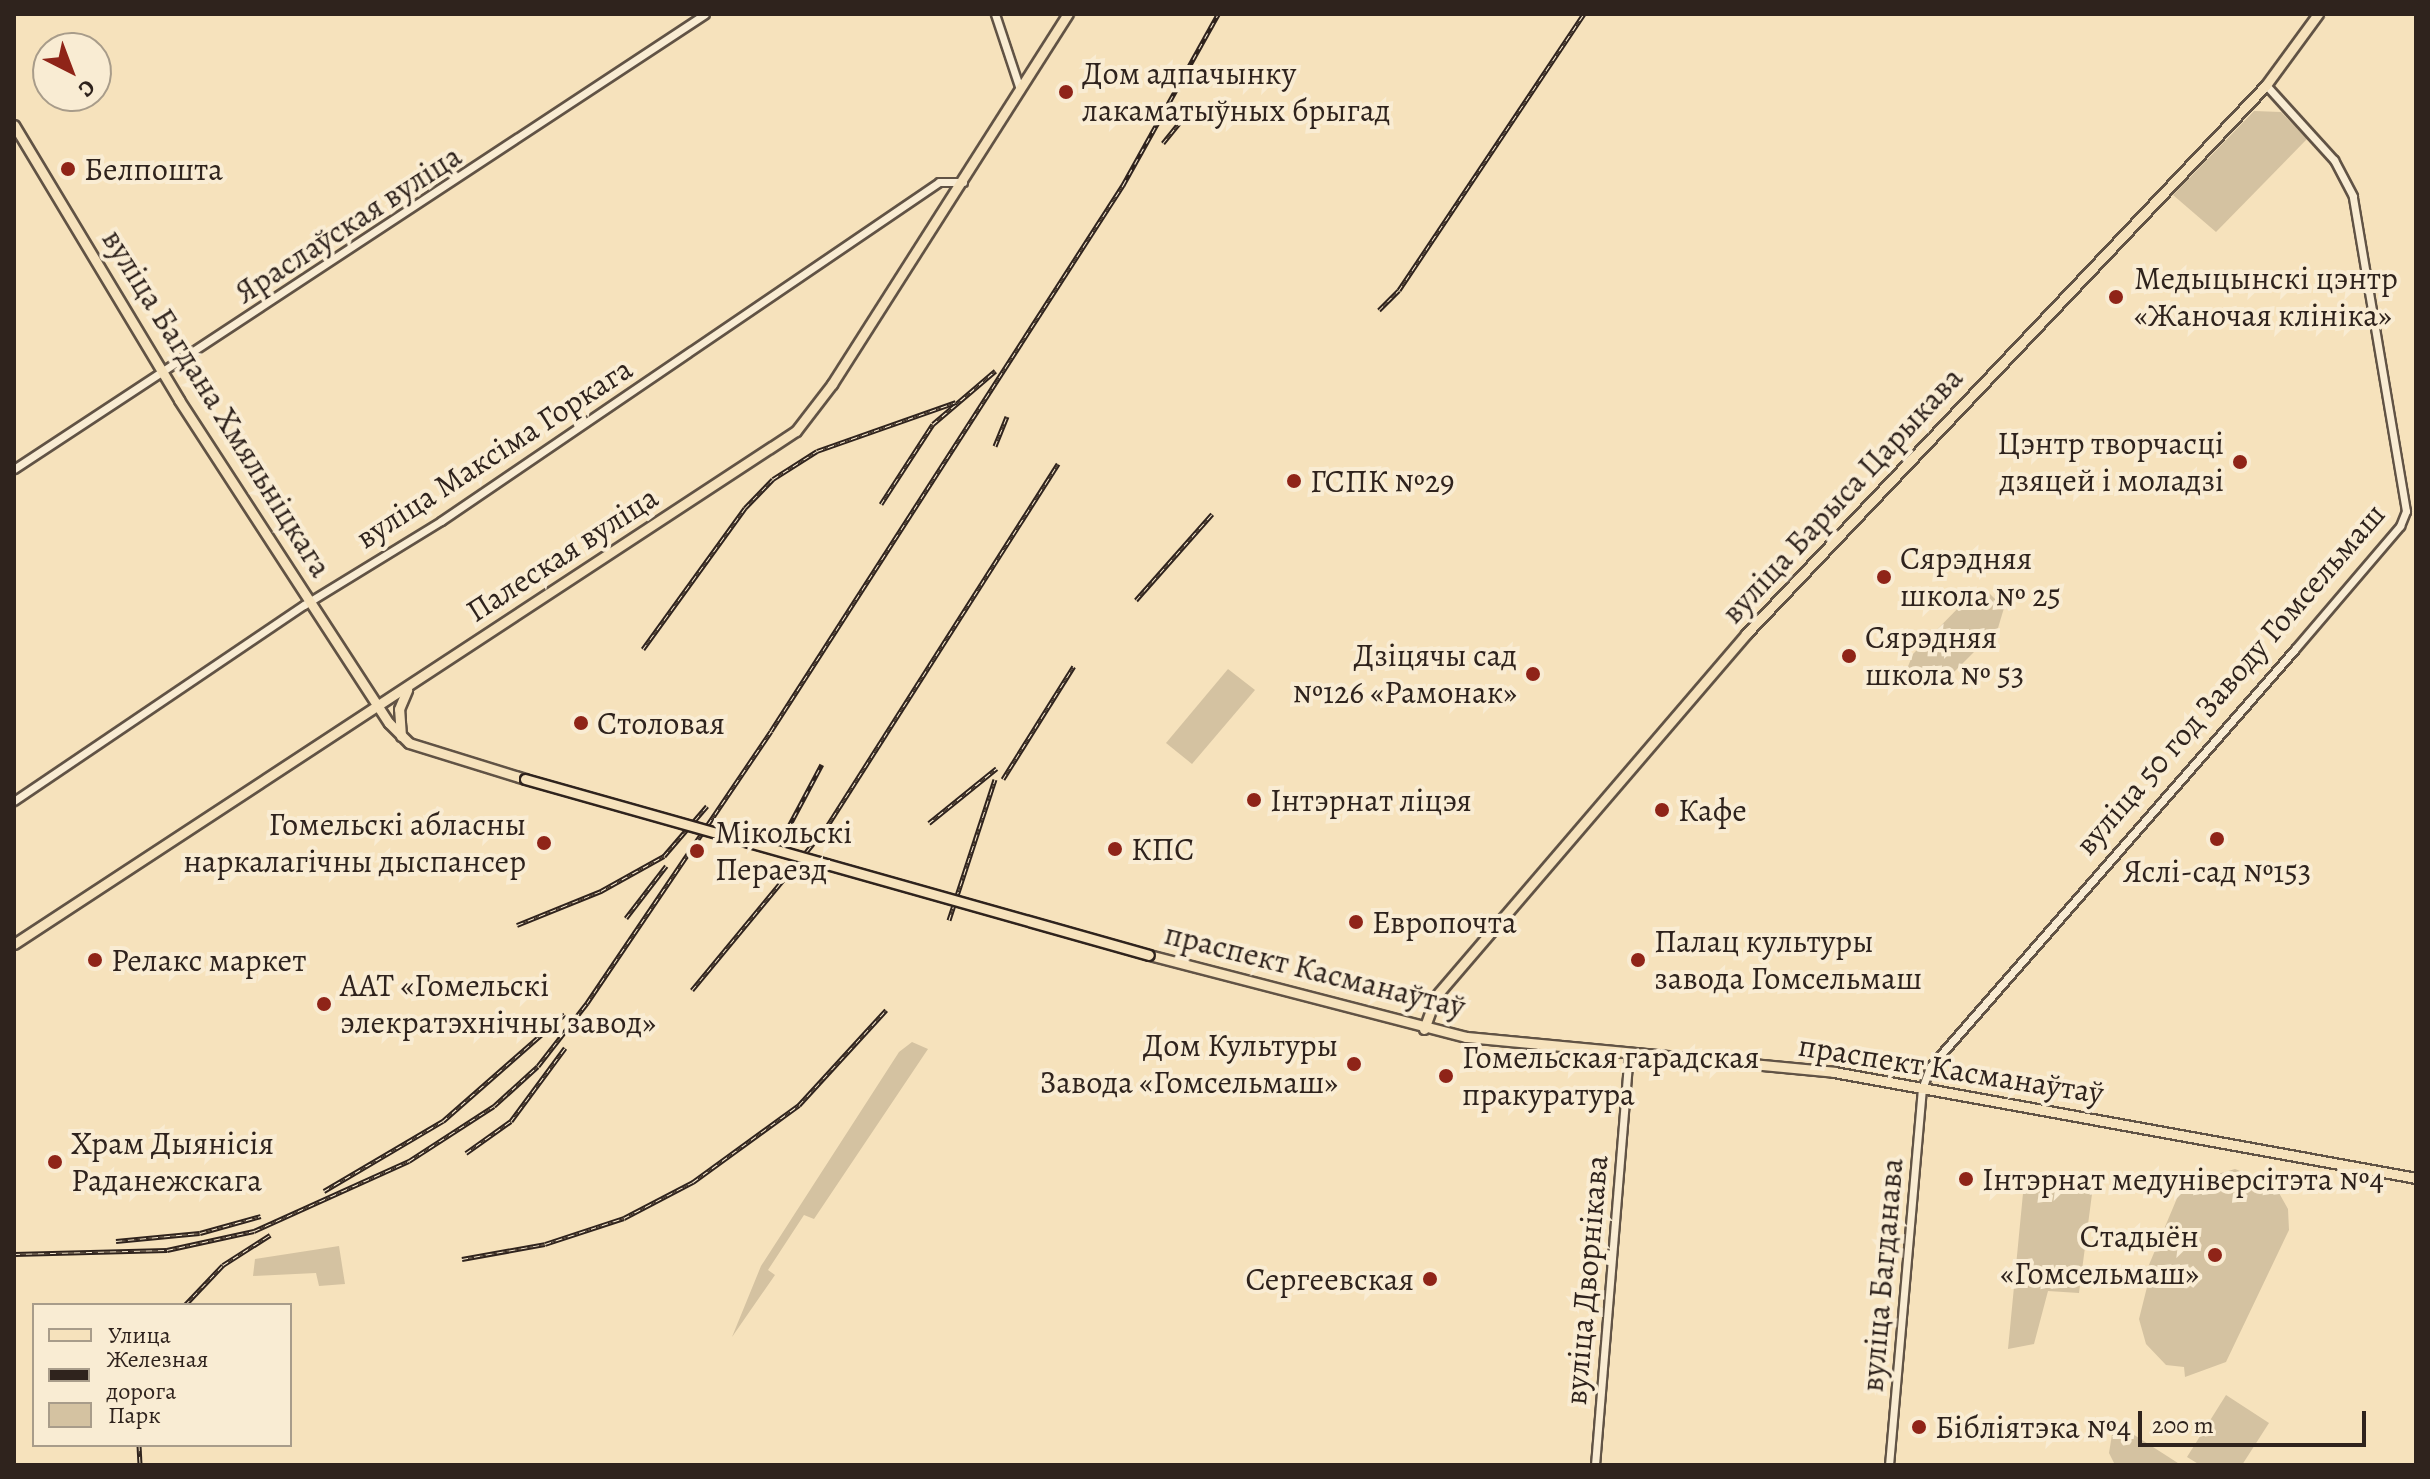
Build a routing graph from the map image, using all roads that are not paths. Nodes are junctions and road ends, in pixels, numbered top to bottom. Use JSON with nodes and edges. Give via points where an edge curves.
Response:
{"nodes":[{"id":1,"x":705,"y":14,"type":"edge"},
{"id":2,"x":995,"y":14,"type":"edge"},
{"id":3,"x":1068,"y":14,"type":"edge"},
{"id":4,"x":2318,"y":14,"type":"edge"},
{"id":5,"x":2266,"y":85,"type":"junction"},
{"id":6,"x":1020,"y":89,"type":"junction"},
{"id":7,"x":14,"y":125,"type":"edge"},
{"id":8,"x":963,"y":182,"type":"junction"},
{"id":9,"x":163,"y":372,"type":"junction"},
{"id":10,"x":14,"y":469,"type":"edge"},
{"id":11,"x":311,"y":602,"type":"junction"},
{"id":12,"x":410,"y":685,"type":"junction"},
{"id":13,"x":378,"y":708,"type":"junction"},
{"id":14,"x":401,"y":736,"type":"junction"},
{"id":15,"x":14,"y":801,"type":"edge"},
{"id":16,"x":14,"y":944,"type":"edge"},
{"id":17,"x":1424,"y":1029,"type":"junction"},
{"id":18,"x":1629,"y":1052,"type":"junction"},
{"id":19,"x":1922,"y":1089,"type":"junction"},
{"id":20,"x":2416,"y":1178,"type":"edge"},
{"id":21,"x":1595,"y":1465,"type":"edge"},
{"id":22,"x":1889,"y":1465,"type":"edge"}],
"edges":[{"from":1,"to":9,"type":"street","name":"Яраслаўская вуліца"},
{"from":2,"to":6,"type":"street"},
{"from":3,"to":6,"type":"main road","name":"Палеская вуліца"},
{"from":4,"to":5,"type":"main road","name":"вуліца Барыса Царыкава"},
{"from":5,"to":17,"type":"main road","name":"вуліца Барыса Царыкава","via":[[1746,634],[1436,996]]},
{"from":5,"to":19,"type":"street","name":"вуліца 50 год Заводу Гомсельмаш","via":[[2334,160],[2353,196],[2399,449],[2404,518],[2287,659],[1950,1039]]},
{"from":6,"to":8,"type":"main road","name":"Палеская вуліца"},
{"from":7,"to":9,"type":"main road","name":"вуліца Багдана Хмяльніцкага"},
{"from":8,"to":11,"type":"street","name":"вуліца Максіма Горкага","via":[[939,182],[453,513]]},
{"from":8,"to":12,"type":"main road","name":"Палеская вуліца","via":[[796,431]]},
{"from":9,"to":10,"type":"street","name":"Яраслаўская вуліца"},
{"from":9,"to":11,"type":"main road","name":"вуліца Багдана Хмяльніцкага"},
{"from":11,"to":13,"type":"main road","name":"вуліца Багдана Хмяльніцкага"},
{"from":11,"to":15,"type":"street","name":"вуліца Максіма Горкага"},
{"from":12,"to":13,"type":"main road","name":"Палеская вуліца"},
{"from":12,"to":14,"type":"main road","via":[[399,709]]},
{"from":13,"to":14,"type":"main road"},
{"from":13,"to":16,"type":"main road","name":"Палеская вуліца"},
{"from":14,"to":17,"type":"main road","name":"праспект Касманаўтаў","bridge":true,"via":[[525,779]]},
{"from":17,"to":18,"type":"main road","name":"праспект Касманаўтаў"},
{"from":18,"to":19,"type":"main road","name":"праспект Касманаўтаў","via":[[1834,1072]]},
{"from":18,"to":21,"type":"street","name":"вуліца Дворнікава"},
{"from":19,"to":20,"type":"main road","name":"праспект Касманаўтаў"},
{"from":19,"to":22,"type":"street","name":"вуліца Багданава"}]}
